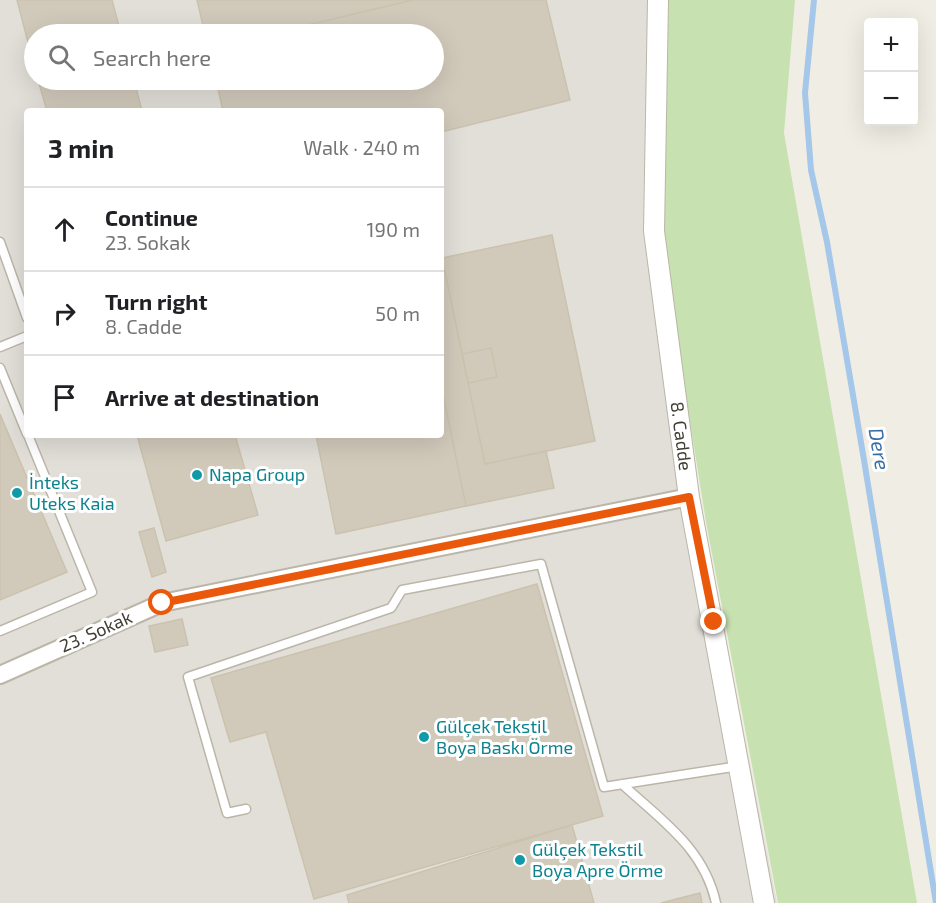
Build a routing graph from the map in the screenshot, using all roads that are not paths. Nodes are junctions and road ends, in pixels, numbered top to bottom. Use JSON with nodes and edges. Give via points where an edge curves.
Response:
{"nodes":[{"id":1,"x":658,"y":0,"type":"edge"},
{"id":2,"x":0,"y":242,"type":"edge"},
{"id":3,"x":24,"y":310,"type":"edge"},
{"id":4,"x":24,"y":337,"type":"edge"},
{"id":5,"x":0,"y":347,"type":"edge"},
{"id":6,"x":0,"y":368,"type":"edge"},
{"id":7,"x":24,"y":427,"type":"edge"},
{"id":8,"x":29,"y":438,"type":"edge"},
{"id":9,"x":689,"y":497,"type":"junction"},
{"id":10,"x":0,"y":631,"type":"edge"},
{"id":11,"x":0,"y":675,"type":"edge"},
{"id":12,"x":740,"y":766,"type":"junction"},
{"id":13,"x":622,"y":784,"type":"junction"},
{"id":14,"x":246,"y":809,"type":"dead end"},
{"id":15,"x":716,"y":903,"type":"edge"},
{"id":16,"x":764,"y":903,"type":"edge"}],
"edges":[{"from":1,"to":9,"type":"street","name":"8. Cadde","via":[[654,231]]},
{"from":2,"to":3,"type":"lane"},
{"from":4,"to":5,"type":"lane"},
{"from":6,"to":7,"type":"lane"},
{"from":8,"to":10,"type":"lane","via":[[92,592]]},
{"from":9,"to":11,"type":"street","name":"23. Sokak","via":[[162,603]]},
{"from":9,"to":12,"type":"street","name":"8. Cadde"},
{"from":12,"to":13,"type":"lane"},
{"from":12,"to":16,"type":"street","name":"8. Cadde"},
{"from":13,"to":14,"type":"lane","via":[[604,787],[541,564],[402,590],[391,608],[188,677],[227,813]]},
{"from":13,"to":15,"type":"lane","via":[[689,846],[711,883]]}]}
